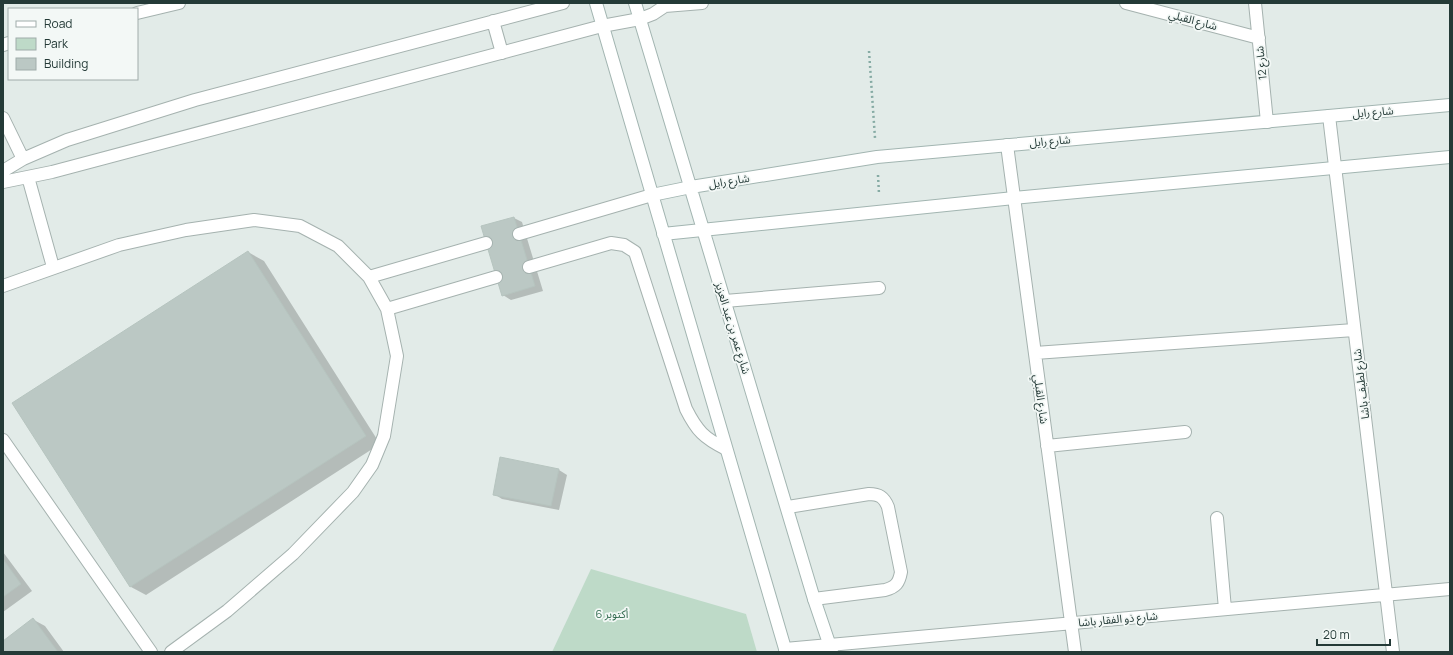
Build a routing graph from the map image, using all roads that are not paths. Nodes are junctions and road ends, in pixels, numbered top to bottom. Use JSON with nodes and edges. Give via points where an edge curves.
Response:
{"nodes":[{"id":1,"x":179,"y":3,"type":"edge"},
{"id":2,"x":563,"y":3,"type":"edge"},
{"id":3,"x":596,"y":3,"type":"edge"},
{"id":4,"x":635,"y":3,"type":"edge"},
{"id":5,"x":702,"y":3,"type":"edge"},
{"id":6,"x":1126,"y":3,"type":"edge"},
{"id":7,"x":1255,"y":3,"type":"edge"},
{"id":8,"x":662,"y":5,"type":"edge"},
{"id":9,"x":138,"y":13,"type":"edge"},
{"id":10,"x":640,"y":19,"type":"junction"},
{"id":11,"x":493,"y":21,"type":"junction"},
{"id":12,"x":602,"y":26,"type":"junction"},
{"id":13,"x":1259,"y":38,"type":"junction"},
{"id":14,"x":502,"y":53,"type":"junction"},
{"id":15,"x":1450,"y":104,"type":"edge"},
{"id":16,"x":1329,"y":116,"type":"junction"},
{"id":17,"x":3,"y":118,"type":"edge"},
{"id":18,"x":1267,"y":122,"type":"junction"},
{"id":19,"x":1007,"y":145,"type":"junction"},
{"id":20,"x":1450,"y":157,"type":"edge"},
{"id":21,"x":23,"y":159,"type":"junction"},
{"id":22,"x":1336,"y":168,"type":"junction"},
{"id":23,"x":3,"y":171,"type":"edge"},
{"id":24,"x":28,"y":177,"type":"junction"},
{"id":25,"x":3,"y":182,"type":"edge"},
{"id":26,"x":691,"y":187,"type":"junction"},
{"id":27,"x":652,"y":195,"type":"junction"},
{"id":28,"x":1014,"y":198,"type":"junction"},
{"id":29,"x":704,"y":229,"type":"junction"},
{"id":30,"x":519,"y":234,"type":"dead end"},
{"id":31,"x":663,"y":234,"type":"junction"},
{"id":32,"x":486,"y":243,"type":"dead end"},
{"id":33,"x":53,"y":267,"type":"junction"},
{"id":34,"x":529,"y":267,"type":"dead end"},
{"id":35,"x":369,"y":277,"type":"junction"},
{"id":36,"x":496,"y":277,"type":"dead end"},
{"id":37,"x":3,"y":286,"type":"edge"},
{"id":38,"x":879,"y":288,"type":"dead end"},
{"id":39,"x":725,"y":300,"type":"junction"},
{"id":40,"x":387,"y":309,"type":"junction"},
{"id":41,"x":1354,"y":330,"type":"junction"},
{"id":42,"x":1035,"y":353,"type":"junction"},
{"id":43,"x":1185,"y":432,"type":"dead end"},
{"id":44,"x":3,"y":440,"type":"edge"},
{"id":45,"x":1047,"y":446,"type":"junction"},
{"id":46,"x":726,"y":449,"type":"junction"},
{"id":47,"x":788,"y":507,"type":"junction"},
{"id":48,"x":1217,"y":518,"type":"dead end"},
{"id":49,"x":1450,"y":589,"type":"edge"},
{"id":50,"x":1386,"y":595,"type":"junction"},
{"id":51,"x":814,"y":599,"type":"junction"},
{"id":52,"x":1225,"y":609,"type":"junction"},
{"id":53,"x":1071,"y":623,"type":"junction"},
{"id":54,"x":831,"y":648,"type":"edge"},
{"id":55,"x":786,"y":651,"type":"edge"},
{"id":56,"x":151,"y":652,"type":"edge"},
{"id":57,"x":171,"y":652,"type":"edge"},
{"id":58,"x":1075,"y":652,"type":"edge"},
{"id":59,"x":1392,"y":652,"type":"edge"}],
"edges":[{"from":1,"to":9,"type":"street"},
{"from":2,"to":11,"type":"street"},
{"from":3,"to":12,"type":"street"},
{"from":4,"to":10,"type":"street","name":"شارع عمر بن عبد العزيز"},
{"from":5,"to":8,"type":"street"},
{"from":6,"to":13,"type":"street","name":"شارع القبلي"},
{"from":7,"to":13,"type":"street","name":"شارع 12"},
{"from":8,"to":10,"type":"street","via":[[653,14]]},
{"from":10,"to":12,"type":"street"},
{"from":10,"to":26,"type":"street","name":"شارع عمر بن عبد العزيز"},
{"from":11,"to":14,"type":"street"},
{"from":11,"to":21,"type":"street","via":[[195,100],[67,140]]},
{"from":12,"to":14,"type":"street"},
{"from":12,"to":27,"type":"street"},
{"from":13,"to":18,"type":"street","name":"شارع 12"},
{"from":14,"to":24,"type":"street"},
{"from":15,"to":16,"type":"street","name":"شارع رايل"},
{"from":16,"to":18,"type":"street","name":"شارع رايل"},
{"from":16,"to":22,"type":"street","name":"شارع لطيف باشا"},
{"from":17,"to":21,"type":"street"},
{"from":18,"to":19,"type":"street","name":"شارع رايل"},
{"from":19,"to":26,"type":"street","name":"شارع رايل","via":[[877,157]]},
{"from":19,"to":28,"type":"street","name":"شارع القبلي"},
{"from":20,"to":22,"type":"street"},
{"from":21,"to":23,"type":"street"},
{"from":22,"to":28,"type":"street"},
{"from":22,"to":41,"type":"street","name":"شارع لطيف باشا"},
{"from":24,"to":25,"type":"street"},
{"from":24,"to":33,"type":"street"},
{"from":26,"to":27,"type":"street","name":"شارع رايل"},
{"from":26,"to":29,"type":"street","name":"شارع عمر بن عبد العزيز"},
{"from":27,"to":30,"type":"street","name":"شارع رايل"},
{"from":27,"to":31,"type":"street"},
{"from":28,"to":29,"type":"street"},
{"from":28,"to":42,"type":"street","name":"شارع القبلي"},
{"from":29,"to":31,"type":"street"},
{"from":29,"to":39,"type":"street","name":"شارع عمر بن عبد العزيز"},
{"from":31,"to":46,"type":"street"},
{"from":32,"to":35,"type":"street"},
{"from":33,"to":35,"type":"street","via":[[118,245],[171,233],[254,220],[300,226],[338,246]]},
{"from":33,"to":37,"type":"street"},
{"from":34,"to":46,"type":"street","via":[[611,244],[624,244],[635,252],[686,408],[695,426],[708,440]]},
{"from":35,"to":40,"type":"street"},
{"from":36,"to":40,"type":"street"},
{"from":38,"to":39,"type":"street"},
{"from":39,"to":47,"type":"street","name":"شارع عمر بن عبد العزيز"},
{"from":40,"to":57,"type":"street","via":[[397,356],[384,436],[372,466],[353,492],[293,554],[227,611]]},
{"from":41,"to":42,"type":"street"},
{"from":41,"to":50,"type":"street","name":"شارع لطيف باشا"},
{"from":42,"to":45,"type":"street","name":"شارع القبلي"},
{"from":43,"to":45,"type":"street"},
{"from":44,"to":56,"type":"street"},
{"from":45,"to":53,"type":"street","name":"شارع القبلي"},
{"from":46,"to":55,"type":"street"},
{"from":47,"to":51,"type":"street","name":"شارع عمر بن عبد العزيز"},
{"from":47,"to":51,"type":"street","via":[[877,494],[885,499],[888,507],[901,572],[900,581],[894,587],[885,590]]},
{"from":48,"to":52,"type":"street"},
{"from":49,"to":50,"type":"street","name":"شارع ذو الفقار باشا"},
{"from":50,"to":52,"type":"street","name":"شارع ذو الفقار باشا"},
{"from":50,"to":59,"type":"street","name":"شارع لطيف باشا"},
{"from":51,"to":54,"type":"street","name":"شارع عمر بن عبد العزيز"},
{"from":52,"to":53,"type":"street","name":"شارع ذو الفقار باشا"},
{"from":53,"to":54,"type":"street","name":"شارع ذو الفقار باشا"},
{"from":53,"to":58,"type":"street","name":"شارع القبلي"},
{"from":54,"to":55,"type":"street","name":"شارع ذو الفقار باشا"}]}
